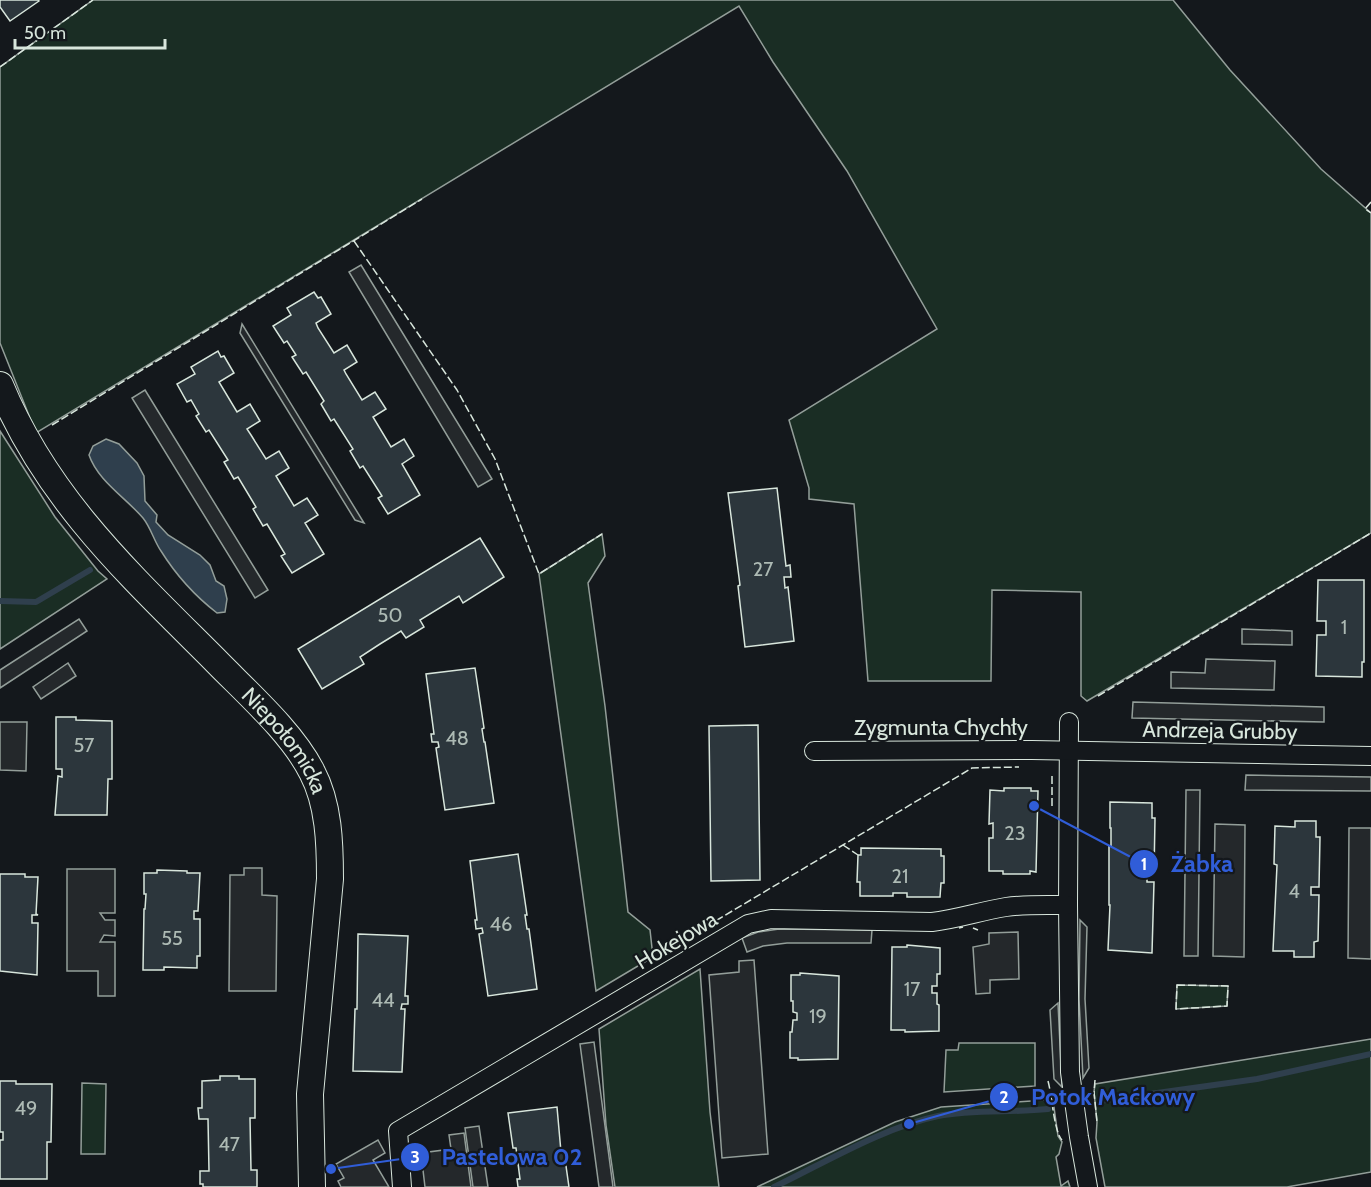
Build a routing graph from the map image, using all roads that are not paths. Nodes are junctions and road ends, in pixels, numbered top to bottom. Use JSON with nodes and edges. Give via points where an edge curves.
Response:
{"nodes":[{"id":1,"x":0,"y":385,"type":"edge"},
{"id":2,"x":1069,"y":722,"type":"dead end"},
{"id":3,"x":814,"y":751,"type":"dead end"},
{"id":4,"x":1069,"y":751,"type":"junction"},
{"id":5,"x":1371,"y":756,"type":"edge"},
{"id":6,"x":1068,"y":905,"type":"junction"},
{"id":7,"x":312,"y":1187,"type":"edge"},
{"id":8,"x":402,"y":1187,"type":"edge"},
{"id":9,"x":1088,"y":1187,"type":"edge"}],
"edges":[{"from":1,"to":7,"type":"main road","name":"Niepołomicka","via":[[28,446],[93,536],[257,703],[313,772],[322,798],[330,860],[310,1094]]},
{"from":2,"to":4,"type":"street"},
{"from":3,"to":4,"type":"street","name":"Zygmunta Chychły"},
{"from":4,"to":5,"type":"street","name":"Andrzeja Grubby"},
{"from":4,"to":6,"type":"street"},
{"from":6,"to":8,"type":"street","name":"Hokejowa","via":[[1030,904],[932,922],[771,920],[748,924],[398,1131]]},
{"from":6,"to":9,"type":"street","via":[[1070,1072]]}]}
